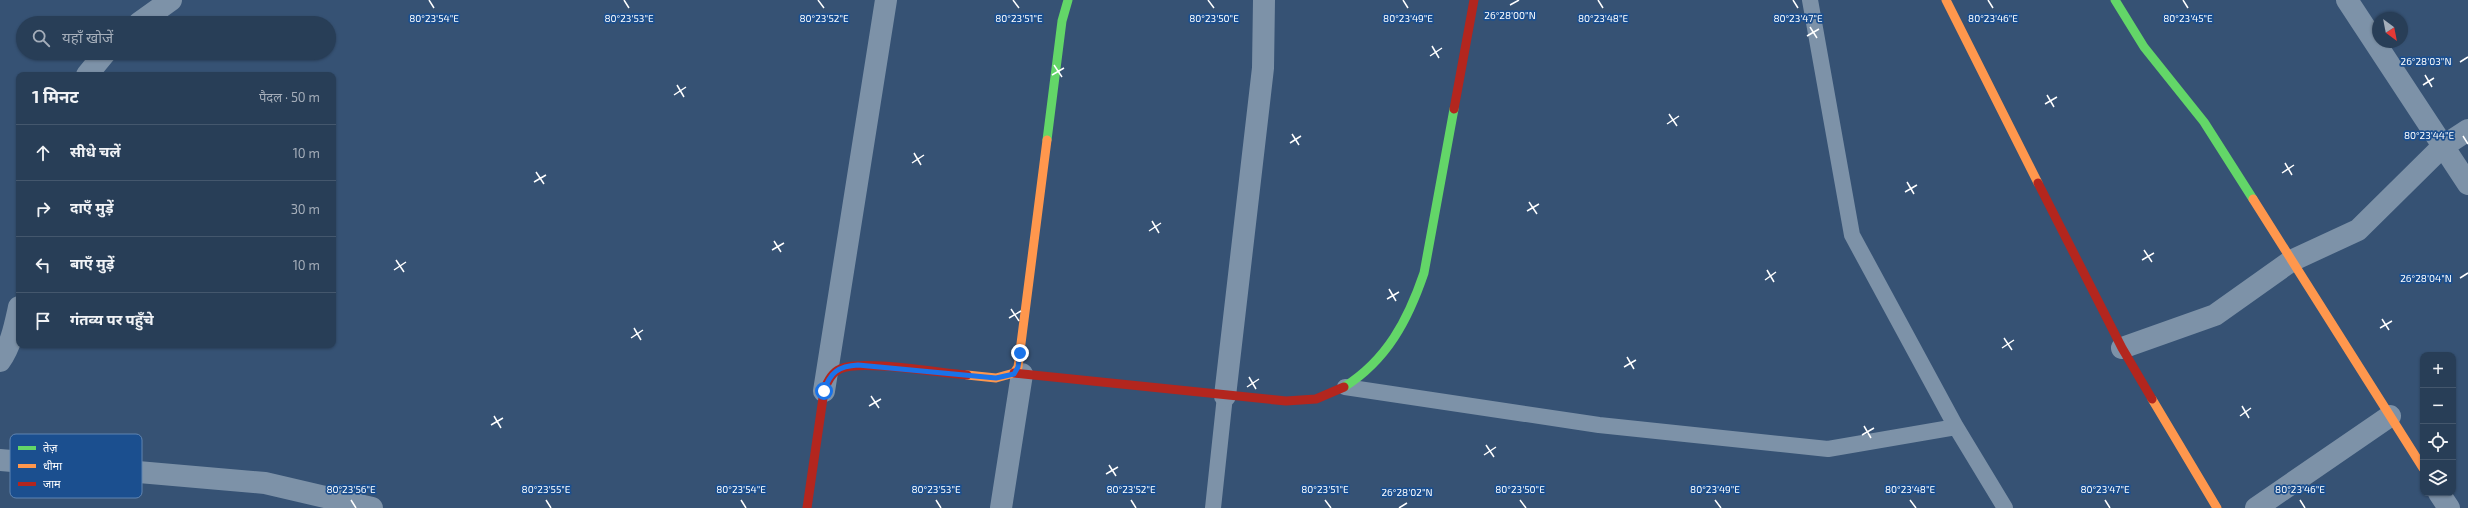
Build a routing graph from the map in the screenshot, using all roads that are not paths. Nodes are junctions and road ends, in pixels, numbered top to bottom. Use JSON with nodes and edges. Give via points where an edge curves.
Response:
{"nodes":[{"id":1,"x":171,"y":0,"type":"edge"},
{"id":2,"x":886,"y":0,"type":"edge"},
{"id":3,"x":1068,"y":0,"type":"edge"},
{"id":4,"x":1264,"y":0,"type":"edge"},
{"id":5,"x":1474,"y":0,"type":"edge"},
{"id":6,"x":1810,"y":0,"type":"edge"},
{"id":7,"x":1946,"y":0,"type":"edge"},
{"id":8,"x":2115,"y":0,"type":"edge"},
{"id":9,"x":2346,"y":0,"type":"edge"},
{"id":10,"x":149,"y":16,"type":"edge"},
{"id":11,"x":99,"y":60,"type":"edge"},
{"id":12,"x":89,"y":72,"type":"edge"},
{"id":13,"x":2468,"y":130,"type":"edge"},
{"id":14,"x":2442,"y":147,"type":"junction"},
{"id":15,"x":2468,"y":184,"type":"edge"},
{"id":16,"x":2291,"y":261,"type":"junction"},
{"id":17,"x":16,"y":321,"type":"edge"},
{"id":18,"x":2122,"y":348,"type":"junction"},
{"id":19,"x":0,"y":361,"type":"edge"},
{"id":20,"x":1018,"y":374,"type":"junction"},
{"id":21,"x":1345,"y":386,"type":"junction"},
{"id":22,"x":824,"y":391,"type":"junction"},
{"id":23,"x":1225,"y":396,"type":"junction"},
{"id":24,"x":2390,"y":416,"type":"junction"},
{"id":25,"x":1956,"y":427,"type":"junction"},
{"id":26,"x":0,"y":460,"type":"edge"},
{"id":27,"x":10,"y":461,"type":"edge"},
{"id":28,"x":2420,"y":463,"type":"edge"},
{"id":29,"x":142,"y":472,"type":"edge"},
{"id":30,"x":2441,"y":496,"type":"edge"},
{"id":31,"x":372,"y":508,"type":"edge"},
{"id":32,"x":807,"y":508,"type":"edge"},
{"id":33,"x":1000,"y":508,"type":"edge"},
{"id":34,"x":1213,"y":508,"type":"edge"},
{"id":35,"x":2005,"y":508,"type":"edge"},
{"id":36,"x":2217,"y":508,"type":"edge"},
{"id":37,"x":2256,"y":508,"type":"edge"},
{"id":38,"x":2449,"y":508,"type":"edge"}],
"edges":[{"from":1,"to":10,"type":"street"},
{"from":2,"to":22,"type":"street"},
{"from":3,"to":20,"type":"street","via":[[1062,21]]},
{"from":4,"to":23,"type":"street","via":[[1263,68]]},
{"from":5,"to":21,"type":"street","via":[[1424,273],[1414,306],[1395,339],[1373,367]]},
{"from":6,"to":25,"type":"lane","via":[[1852,235]]},
{"from":7,"to":18,"type":"street"},
{"from":8,"to":16,"type":"street","via":[[2144,47],[2204,122]]},
{"from":9,"to":14,"type":"street"},
{"from":11,"to":12,"type":"street"},
{"from":13,"to":14,"type":"street"},
{"from":14,"to":15,"type":"street"},
{"from":14,"to":16,"type":"street","via":[[2358,230]]},
{"from":16,"to":18,"type":"street","via":[[2215,315]]},
{"from":16,"to":24,"type":"street"},
{"from":17,"to":19,"type":"street","via":[[5,354]]},
{"from":18,"to":36,"type":"street"},
{"from":20,"to":22,"type":"street","via":[[996,378],[858,365],[844,366],[832,373]]},
{"from":20,"to":23,"type":"street"},
{"from":20,"to":33,"type":"street"},
{"from":21,"to":23,"type":"street","via":[[1318,398],[1286,401]]},
{"from":21,"to":25,"type":"lane","via":[[1599,425],[1828,449]]},
{"from":22,"to":32,"type":"street"},
{"from":23,"to":34,"type":"lane"},
{"from":24,"to":28,"type":"street"},
{"from":24,"to":37,"type":"street"},
{"from":25,"to":35,"type":"lane"},
{"from":26,"to":27,"type":"street"},
{"from":29,"to":31,"type":"street","via":[[265,483]]},
{"from":30,"to":38,"type":"street"}]}
